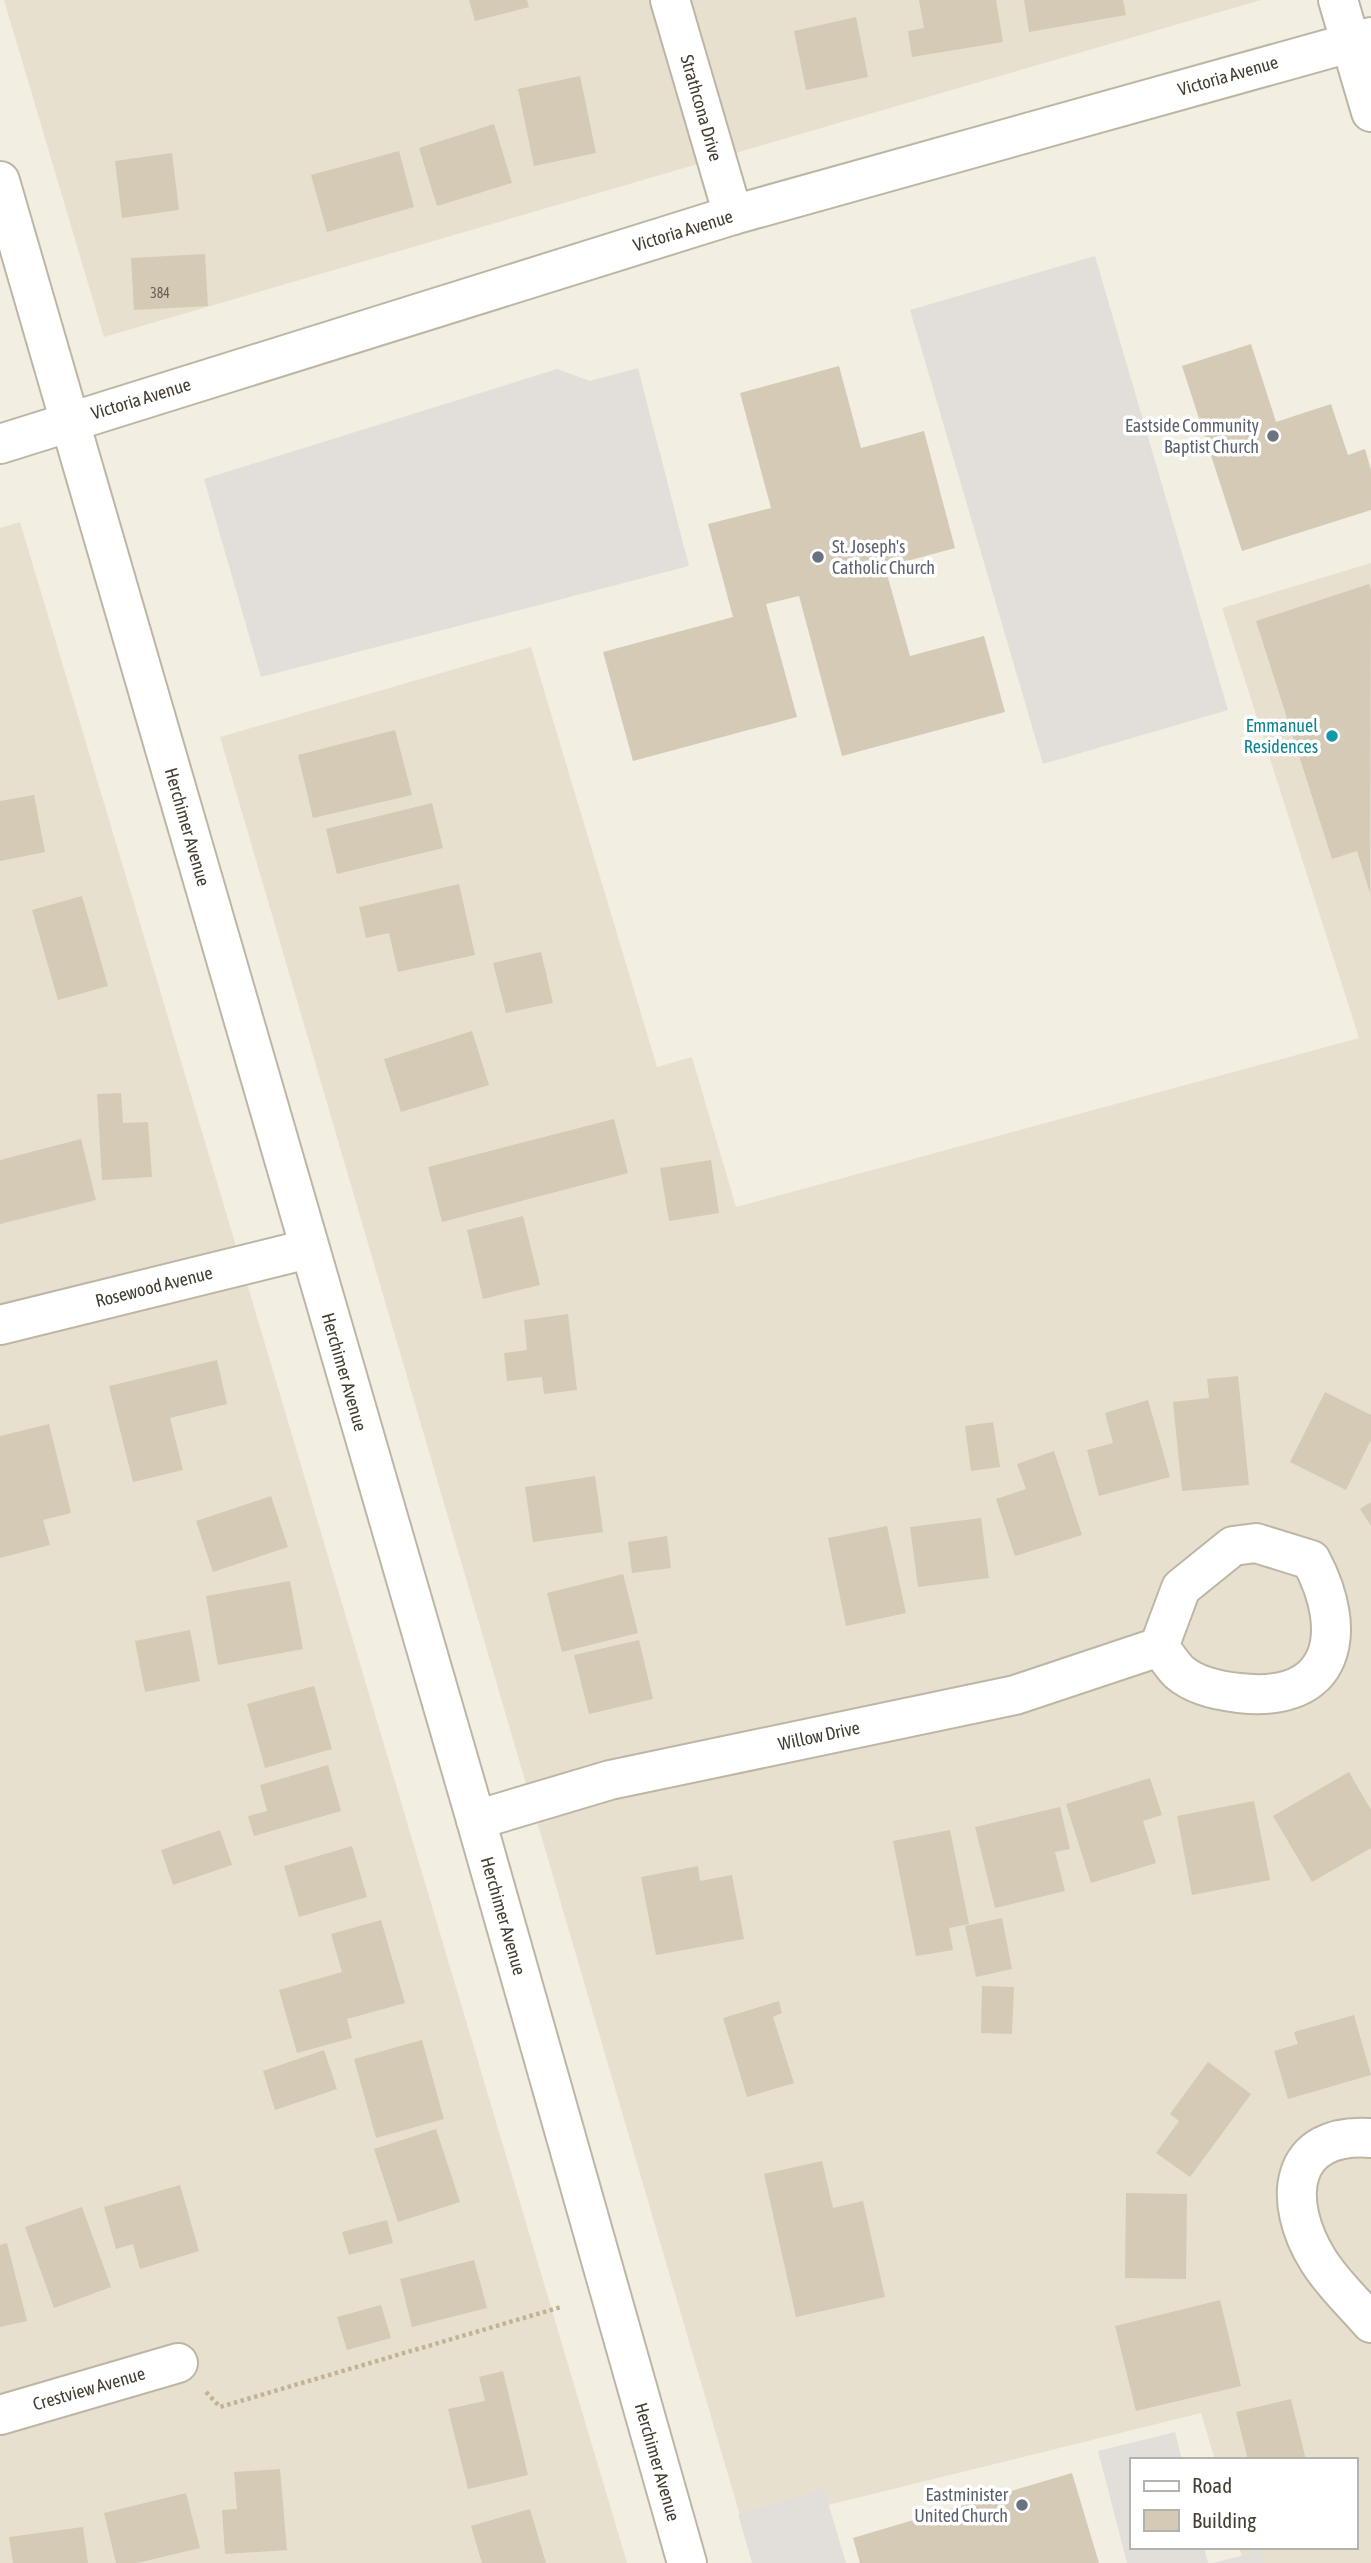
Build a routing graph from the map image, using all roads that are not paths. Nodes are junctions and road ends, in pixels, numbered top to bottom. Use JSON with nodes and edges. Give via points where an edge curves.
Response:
{"nodes":[{"id":1,"x":670,"y":0,"type":"edge"},
{"id":2,"x":1338,"y":0,"type":"edge"},
{"id":3,"x":1360,"y":39,"type":"edge"},
{"id":4,"x":1371,"y":112,"type":"edge"},
{"id":5,"x":0,"y":181,"type":"edge"},
{"id":6,"x":733,"y":215,"type":"junction"},
{"id":7,"x":70,"y":421,"type":"junction"},
{"id":8,"x":0,"y":444,"type":"edge"},
{"id":9,"x":308,"y":1250,"type":"junction"},
{"id":10,"x":0,"y":1325,"type":"edge"},
{"id":11,"x":1159,"y":1647,"type":"junction"},
{"id":12,"x":476,"y":1819,"type":"junction"},
{"id":13,"x":1371,"y":2138,"type":"edge"},
{"id":14,"x":1371,"y":2323,"type":"edge"},
{"id":15,"x":178,"y":2363,"type":"road end"},
{"id":16,"x":0,"y":2415,"type":"edge"},
{"id":17,"x":687,"y":2563,"type":"edge"}],
"edges":[{"from":1,"to":6,"type":"street","name":"Strathcona Drive"},
{"from":2,"to":3,"type":"street"},
{"from":3,"to":4,"type":"street"},
{"from":3,"to":6,"type":"street","name":"Victoria Avenue"},
{"from":5,"to":7,"type":"street","name":"Herchimer Avenue"},
{"from":6,"to":7,"type":"street","name":"Victoria Avenue"},
{"from":7,"to":8,"type":"street","name":"Victoria Avenue"},
{"from":7,"to":9,"type":"street","name":"Herchimer Avenue"},
{"from":9,"to":10,"type":"street","name":"Rosewood Avenue"},
{"from":9,"to":12,"type":"street","name":"Herchimer Avenue"},
{"from":11,"to":11,"type":"street","via":[[1181,1673],[1215,1690],[1268,1696],[1305,1683],[1325,1664],[1333,1623],[1325,1586],[1311,1560],[1256,1543],[1233,1546],[1181,1588]]},
{"from":11,"to":12,"type":"street","name":"Willow Drive","via":[[1015,1695],[610,1780]]},
{"from":12,"to":17,"type":"street","name":"Herchimer Avenue"},
{"from":13,"to":14,"type":"street","via":[[1352,2136],[1325,2143],[1309,2154],[1297,2183],[1299,2214],[1318,2260]]},
{"from":15,"to":16,"type":"street","name":"Crestview Avenue"}]}
